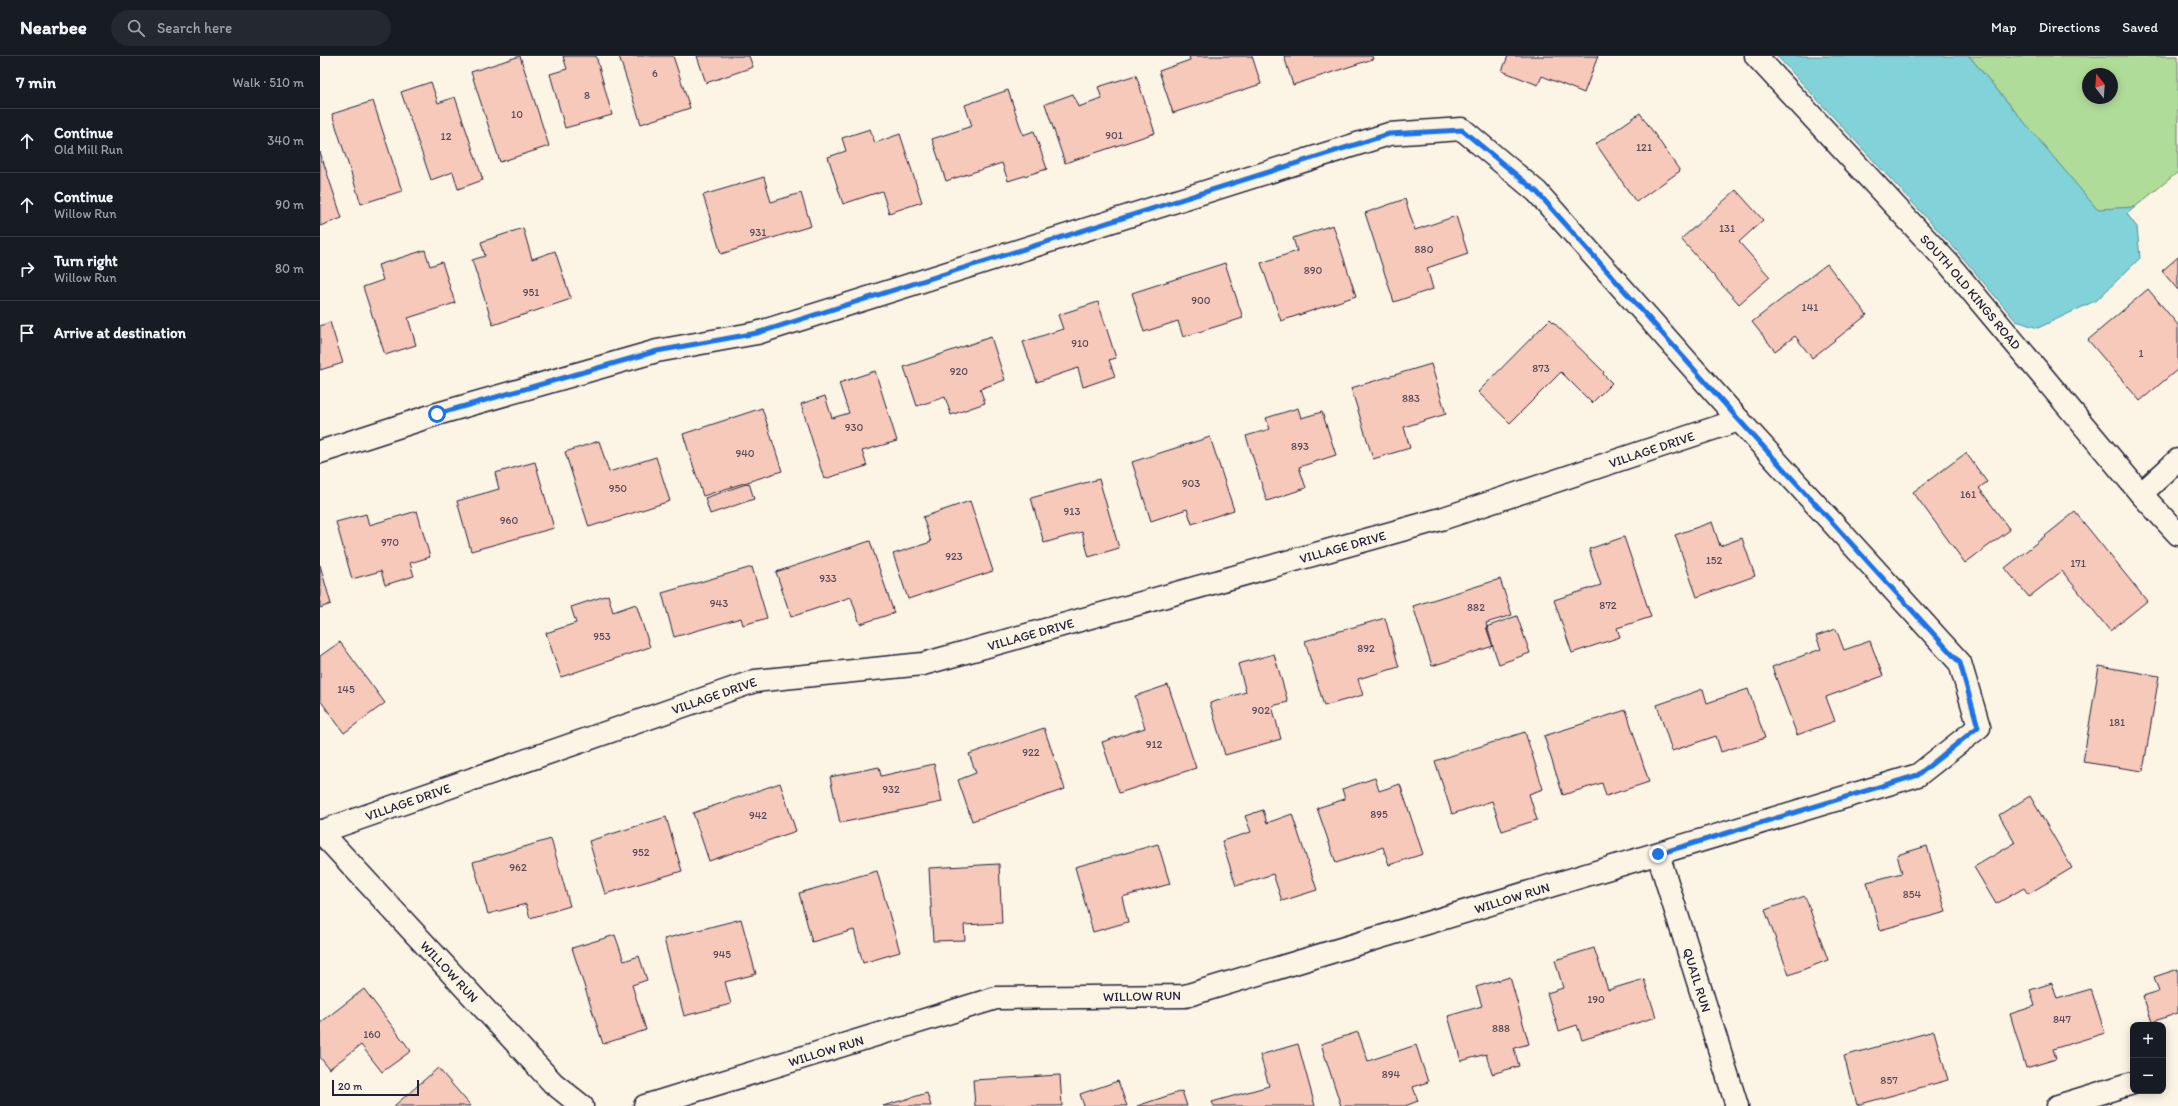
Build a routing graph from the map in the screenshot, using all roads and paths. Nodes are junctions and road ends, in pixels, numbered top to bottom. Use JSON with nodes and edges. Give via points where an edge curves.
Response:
{"nodes":[{"id":1,"x":1756,"y":56,"type":"edge"},
{"id":2,"x":1739,"y":420,"type":"junction"},
{"id":3,"x":320,"y":452,"type":"edge"},
{"id":4,"x":2178,"y":460,"type":"edge"},
{"id":5,"x":2141,"y":494,"type":"junction"},
{"id":6,"x":2178,"y":534,"type":"edge"},
{"id":7,"x":320,"y":832,"type":"edge"},
{"id":8,"x":1658,"y":854,"type":"junction"},
{"id":9,"x":2130,"y":1084,"type":"edge"},
{"id":10,"x":582,"y":1106,"type":"edge"},
{"id":11,"x":645,"y":1106,"type":"edge"},
{"id":12,"x":1737,"y":1106,"type":"edge"},
{"id":13,"x":2058,"y":1106,"type":"edge"}],
"edges":[{"from":1,"to":5,"type":"street","name":"SOUTH OLD KINGS ROAD","via":[[1948,263]]},
{"from":2,"to":3,"type":"street","via":[[1537,192],[1462,130],[1389,134],[757,333],[657,351],[437,414]]},
{"from":2,"to":7,"type":"street","name":"VILLAGE DRIVE","via":[[1441,519],[923,664],[755,681]]},
{"from":2,"to":8,"type":"street","name":"WILLOW RUN","via":[[1960,663],[1978,727],[1918,775]]},
{"from":4,"to":5,"type":"street"},
{"from":5,"to":6,"type":"street","name":"SOUTH OLD KINGS ROAD"},
{"from":7,"to":10,"type":"street","name":"WILLOW RUN","via":[[553,1083]]},
{"from":8,"to":11,"type":"street","name":"WILLOW RUN","via":[[1185,996],[996,998]]},
{"from":8,"to":12,"type":"street","name":"QUAIL RUN"},
{"from":9,"to":13,"type":"street"}]}
